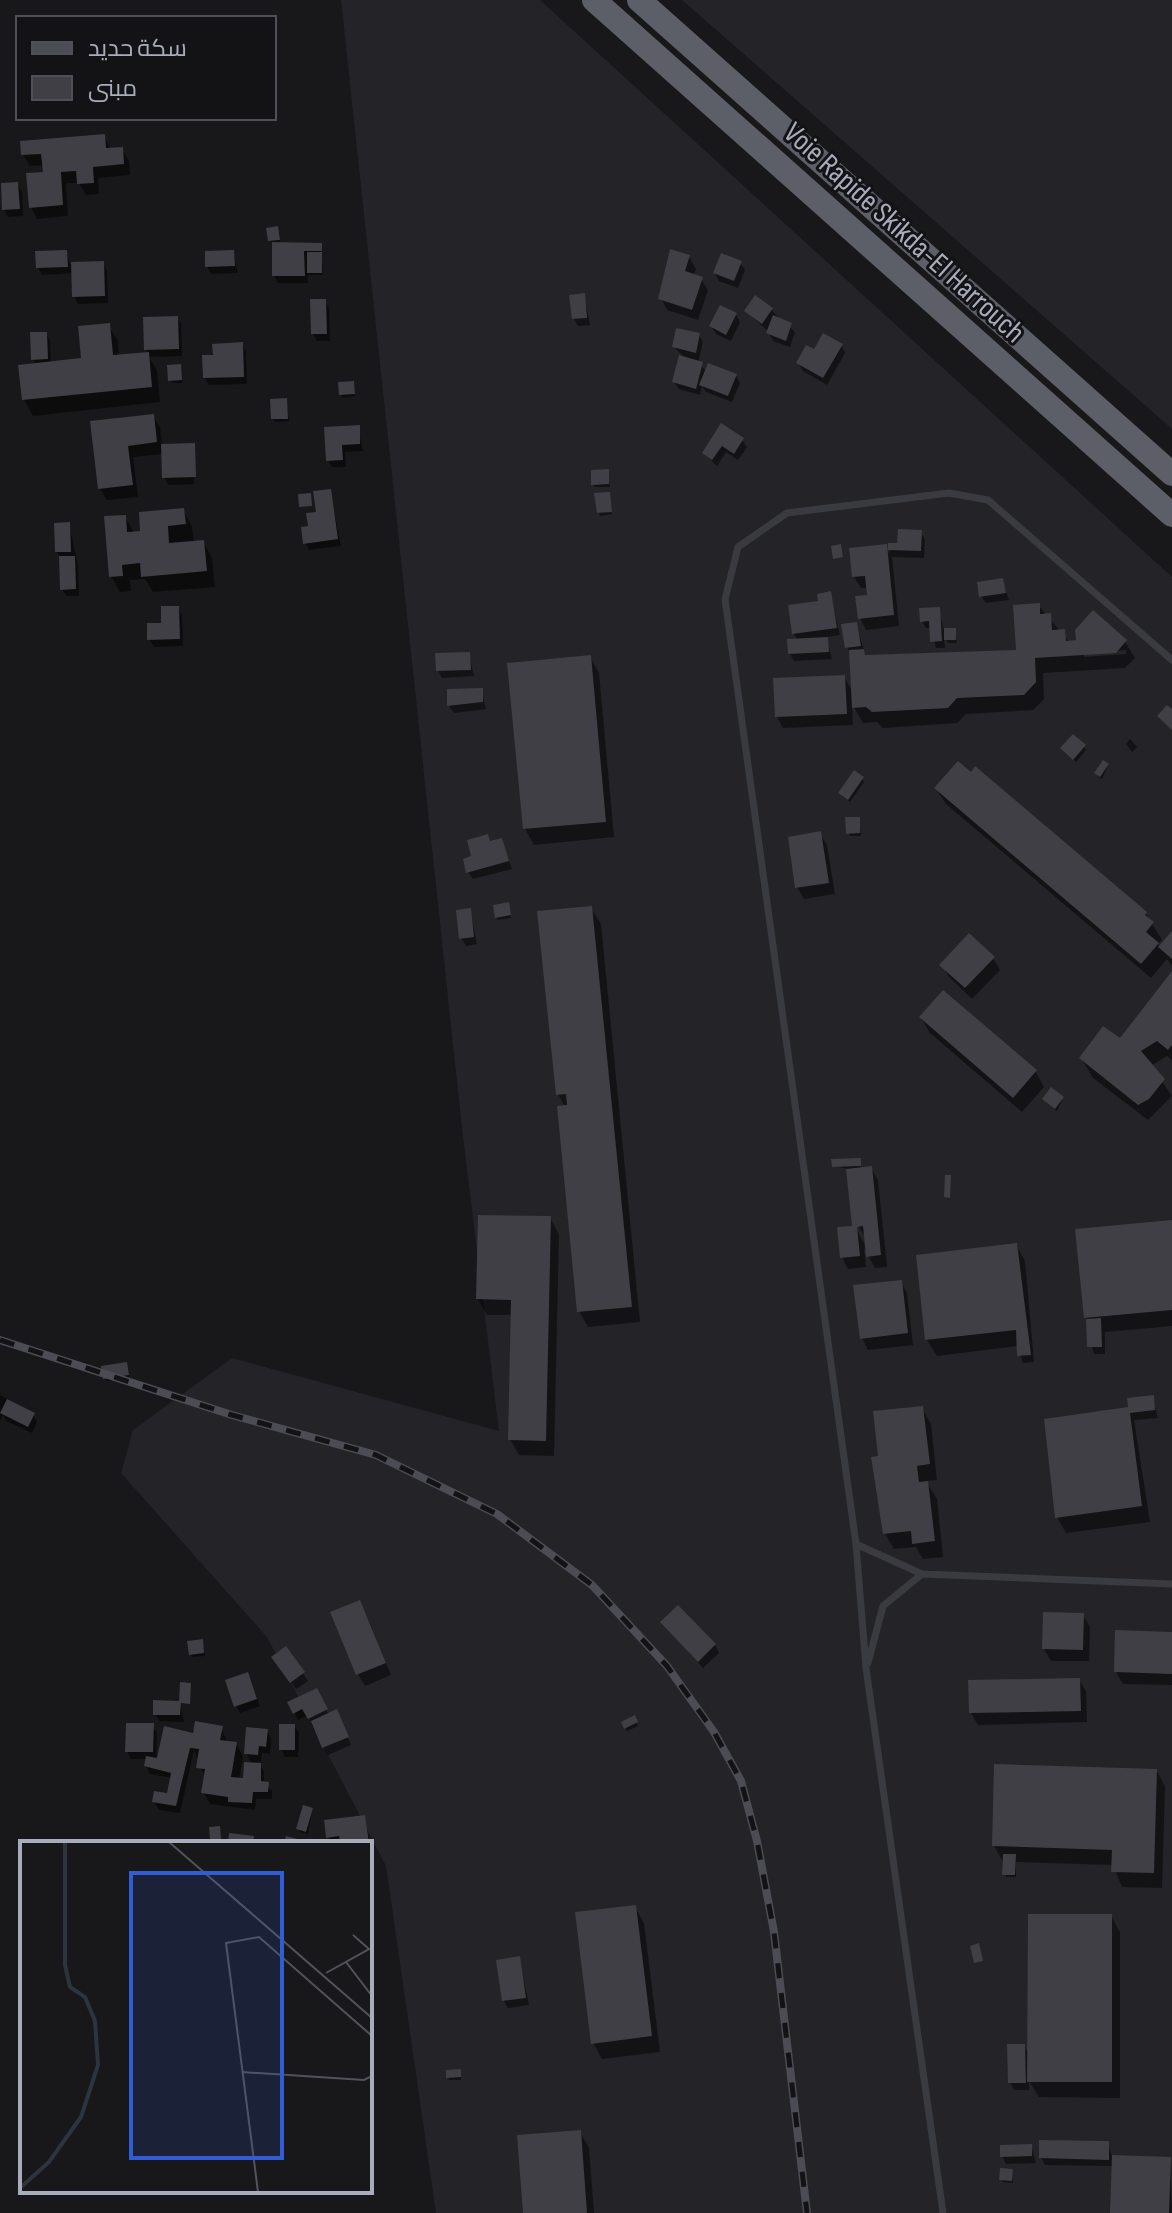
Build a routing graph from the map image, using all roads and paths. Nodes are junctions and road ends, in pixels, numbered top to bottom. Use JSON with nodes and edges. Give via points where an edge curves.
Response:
{"nodes":[{"id":1,"x":594,"y":0,"type":"edge"},
{"id":2,"x":639,"y":0,"type":"edge"},
{"id":3,"x":1172,"y":474,"type":"edge"},
{"id":4,"x":1172,"y":515,"type":"edge"},
{"id":5,"x":1172,"y":660,"type":"edge"},
{"id":6,"x":856,"y":1544,"type":"junction"},
{"id":7,"x":922,"y":1574,"type":"junction"},
{"id":8,"x":1172,"y":1584,"type":"edge"},
{"id":9,"x":866,"y":1668,"type":"junction"},
{"id":10,"x":943,"y":2213,"type":"edge"}],
"edges":[{"from":1,"to":4,"type":"highway","name":"Voie Rapide Skikda-El Harrouch"},
{"from":2,"to":3,"type":"highway","name":"Voie Rapide Skikda-El Harrouch"},
{"from":5,"to":6,"type":"lane","via":[[988,500],[949,493],[787,513],[738,547],[725,599]]},
{"from":6,"to":7,"type":"lane"},
{"from":6,"to":9,"type":"lane"},
{"from":7,"to":8,"type":"lane"},
{"from":7,"to":9,"type":"lane","via":[[883,1606]]},
{"from":9,"to":10,"type":"lane"}]}
